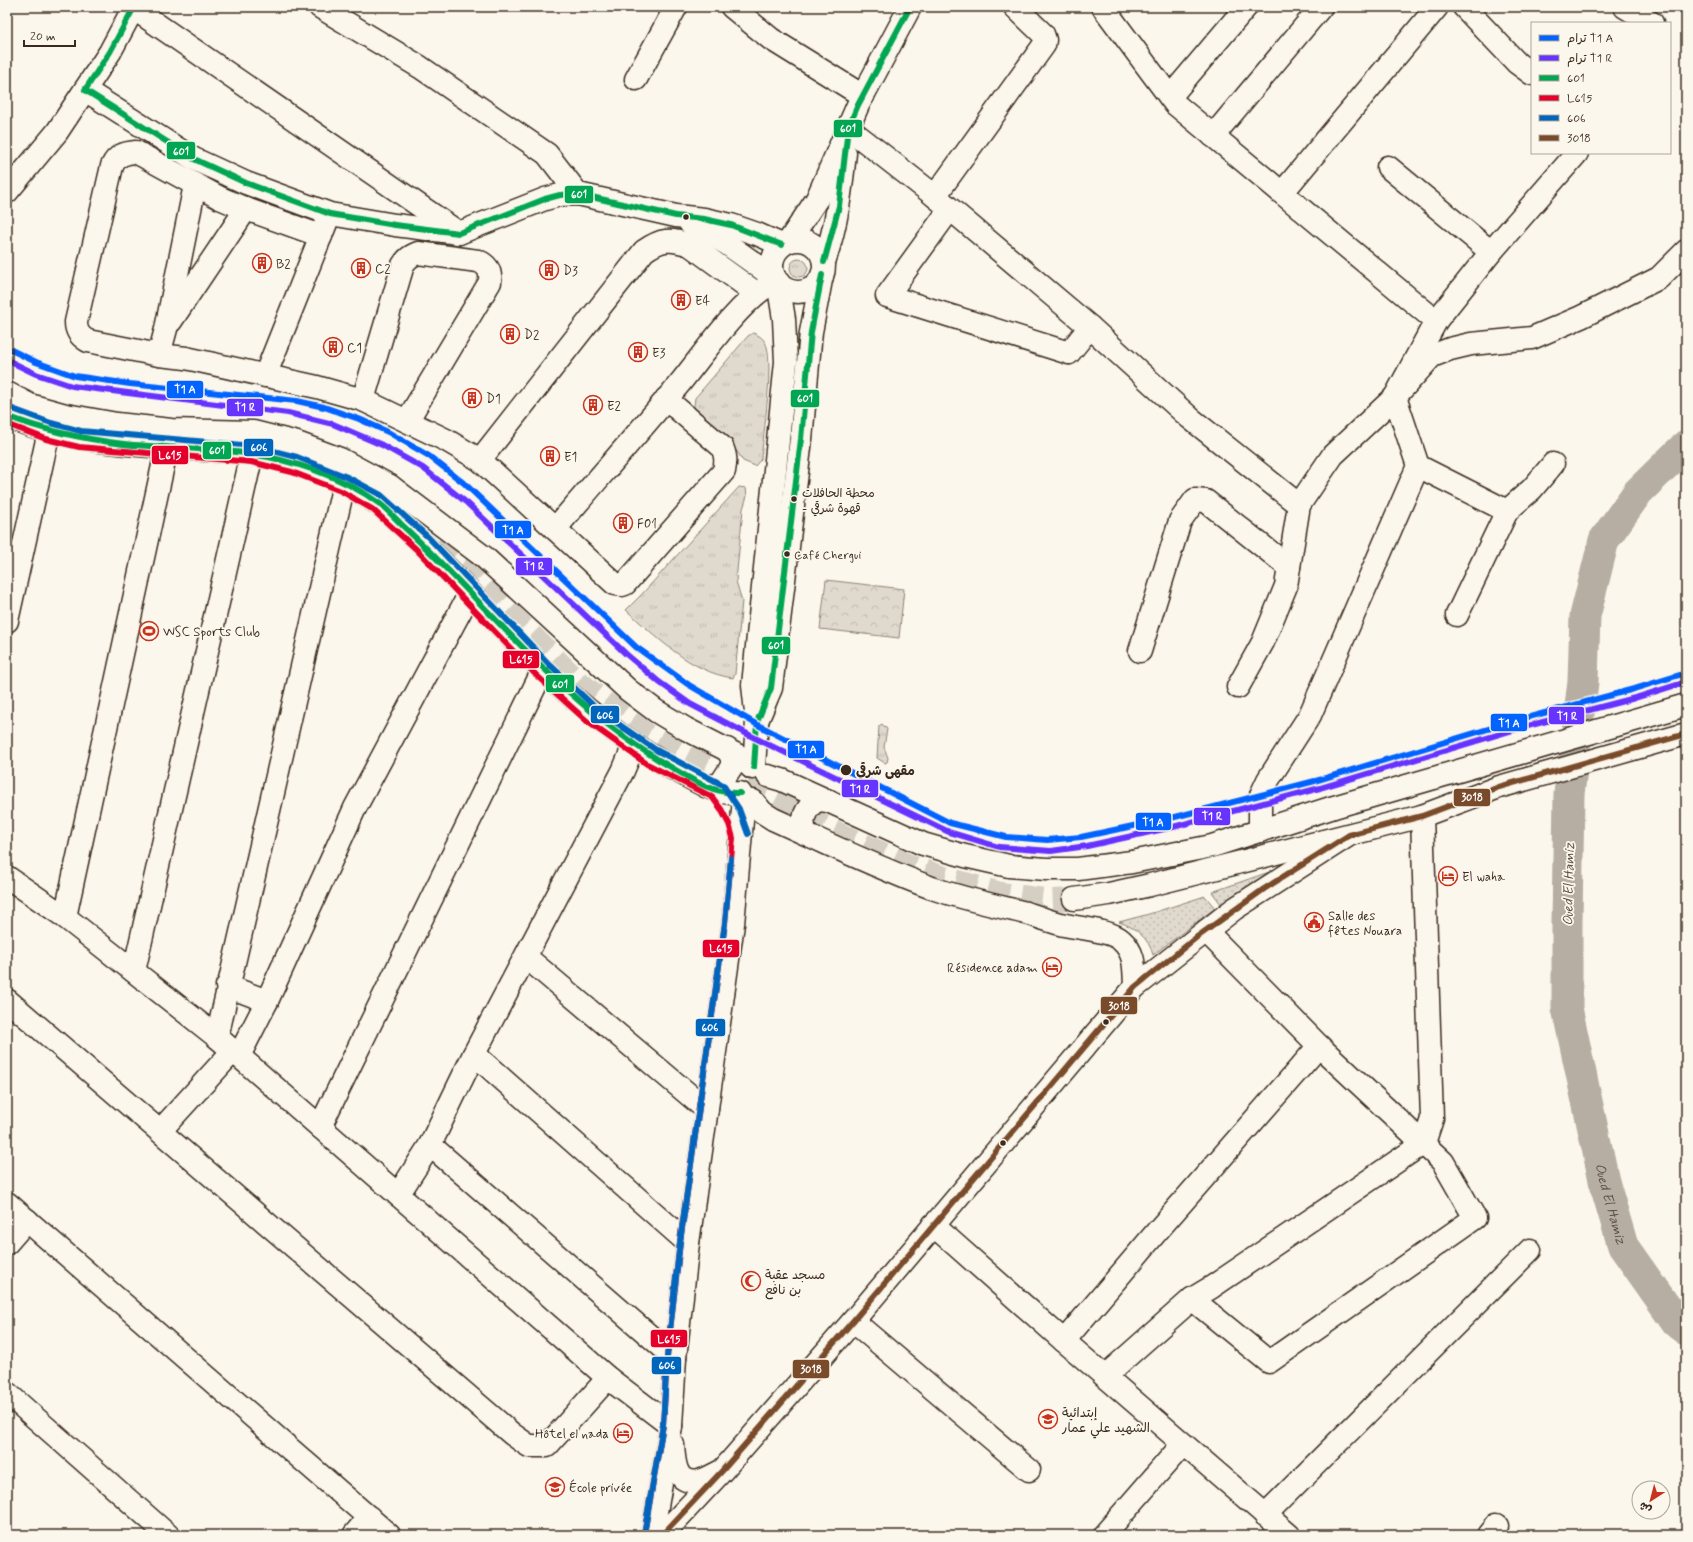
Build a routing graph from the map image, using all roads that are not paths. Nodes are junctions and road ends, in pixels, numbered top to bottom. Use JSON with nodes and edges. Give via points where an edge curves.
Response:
{"nodes":[{"id":1,"x":133,"y":7,"type":"edge"},
{"id":2,"x":320,"y":7,"type":"edge"},
{"id":3,"x":676,"y":7,"type":"edge"},
{"id":4,"x":732,"y":7,"type":"edge"},
{"id":5,"x":910,"y":7,"type":"edge"},
{"id":6,"x":1015,"y":7,"type":"edge"},
{"id":7,"x":1103,"y":7,"type":"edge"},
{"id":8,"x":1245,"y":7,"type":"edge"},
{"id":9,"x":1321,"y":7,"type":"edge"},
{"id":10,"x":1437,"y":7,"type":"edge"},
{"id":11,"x":1464,"y":7,"type":"edge"},
{"id":12,"x":1625,"y":7,"type":"edge"},
{"id":13,"x":1650,"y":22,"type":"edge"},
{"id":14,"x":1531,"y":73,"type":"edge"},
{"id":15,"x":636,"y":79,"type":"dead end"},
{"id":16,"x":85,"y":90,"type":"junction"},
{"id":17,"x":863,"y":96,"type":"junction"},
{"id":18,"x":1170,"y":97,"type":"junction"},
{"id":19,"x":848,"y":128,"type":"junction"},
{"id":20,"x":1213,"y":136,"type":"junction"},
{"id":21,"x":1576,"y":154,"type":"edge"},
{"id":22,"x":1388,"y":167,"type":"dead end"},
{"id":23,"x":195,"y":185,"type":"junction"},
{"id":24,"x":7,"y":192,"type":"edge"},
{"id":25,"x":1282,"y":193,"type":"junction"},
{"id":26,"x":578,"y":194,"type":"junction"},
{"id":27,"x":942,"y":203,"type":"junction"},
{"id":28,"x":246,"y":209,"type":"junction"},
{"id":29,"x":330,"y":214,"type":"junction"},
{"id":30,"x":676,"y":216,"type":"junction"},
{"id":31,"x":459,"y":233,"type":"junction"},
{"id":32,"x":321,"y":236,"type":"junction"},
{"id":33,"x":786,"y":243,"type":"junction"},
{"id":34,"x":1686,"y":251,"type":"edge"},
{"id":35,"x":1491,"y":252,"type":"junction"},
{"id":36,"x":823,"y":268,"type":"junction"},
{"id":37,"x":777,"y":280,"type":"junction"},
{"id":38,"x":756,"y":293,"type":"junction"},
{"id":39,"x":1436,"y":321,"type":"junction"},
{"id":40,"x":1090,"y":327,"type":"junction"},
{"id":41,"x":166,"y":329,"type":"junction"},
{"id":42,"x":159,"y":355,"type":"junction"},
{"id":43,"x":264,"y":376,"type":"junction"},
{"id":44,"x":7,"y":393,"type":"edge"},
{"id":45,"x":1395,"y":397,"type":"junction"},
{"id":46,"x":666,"y":399,"type":"junction"},
{"id":47,"x":363,"y":400,"type":"junction"},
{"id":48,"x":7,"y":416,"type":"edge"},
{"id":49,"x":407,"y":421,"type":"junction"},
{"id":50,"x":49,"y":431,"type":"junction"},
{"id":51,"x":167,"y":447,"type":"junction"},
{"id":52,"x":252,"y":454,"type":"junction"},
{"id":53,"x":480,"y":460,"type":"junction"},
{"id":54,"x":1553,"y":464,"type":"dead end"},
{"id":55,"x":1418,"y":466,"type":"junction"},
{"id":56,"x":344,"y":484,"type":"junction"},
{"id":57,"x":384,"y":494,"type":"junction"},
{"id":58,"x":1299,"y":505,"type":"junction"},
{"id":59,"x":1507,"y":510,"type":"junction"},
{"id":60,"x":422,"y":525,"type":"tunnel mouth"},
{"id":61,"x":555,"y":529,"type":"junction"},
{"id":62,"x":776,"y":556,"type":"junction"},
{"id":63,"x":1289,"y":567,"type":"junction"},
{"id":64,"x":470,"y":593,"type":"junction"},
{"id":65,"x":1457,"y":615,"type":"dead end"},
{"id":66,"x":7,"y":621,"type":"edge"},
{"id":67,"x":1140,"y":651,"type":"dead end"},
{"id":68,"x":543,"y":670,"type":"junction"},
{"id":69,"x":1238,"y":687,"type":"dead end"},
{"id":70,"x":1686,"y":705,"type":"edge"},
{"id":71,"x":1686,"y":734,"type":"edge"},
{"id":72,"x":634,"y":745,"type":"junction"},
{"id":73,"x":727,"y":749,"type":"junction"},
{"id":74,"x":758,"y":770,"type":"junction"},
{"id":75,"x":711,"y":788,"type":"junction"},
{"id":76,"x":747,"y":798,"type":"junction"},
{"id":77,"x":829,"y":801,"type":"junction"},
{"id":78,"x":1334,"y":808,"type":"junction"},
{"id":79,"x":1422,"y":816,"type":"junction"},
{"id":80,"x":774,"y":819,"type":"junction"},
{"id":81,"x":1260,"y":831,"type":"junction"},
{"id":82,"x":806,"y":834,"type":"junction"},
{"id":83,"x":1349,"y":835,"type":"junction"},
{"id":84,"x":742,"y":846,"type":"junction"},
{"id":85,"x":7,"y":877,"type":"edge"},
{"id":86,"x":1026,"y":913,"type":"junction"},
{"id":87,"x":65,"y":917,"type":"junction"},
{"id":88,"x":1206,"y":931,"type":"junction"},
{"id":89,"x":526,"y":957,"type":"junction"},
{"id":90,"x":134,"y":971,"type":"junction"},
{"id":91,"x":227,"y":986,"type":"junction"},
{"id":92,"x":1135,"y":987,"type":"junction"},
{"id":93,"x":7,"y":1000,"type":"edge"},
{"id":94,"x":267,"y":1001,"type":"junction"},
{"id":95,"x":217,"y":1037,"type":"junction"},
{"id":96,"x":1319,"y":1046,"type":"junction"},
{"id":97,"x":236,"y":1054,"type":"junction"},
{"id":98,"x":474,"y":1054,"type":"junction"},
{"id":99,"x":707,"y":1110,"type":"junction"},
{"id":100,"x":320,"y":1127,"type":"junction"},
{"id":101,"x":160,"y":1131,"type":"junction"},
{"id":102,"x":1424,"y":1143,"type":"junction"},
{"id":103,"x":430,"y":1145,"type":"junction"},
{"id":104,"x":398,"y":1195,"type":"junction"},
{"id":105,"x":7,"y":1203,"type":"edge"},
{"id":106,"x":27,"y":1220,"type":"junction"},
{"id":107,"x":933,"y":1225,"type":"junction"},
{"id":108,"x":7,"y":1243,"type":"edge"},
{"id":109,"x":688,"y":1243,"type":"junction"},
{"id":110,"x":1530,"y":1250,"type":"dead end"},
{"id":111,"x":1192,"y":1299,"type":"junction"},
{"id":112,"x":853,"y":1322,"type":"junction"},
{"id":113,"x":1064,"y":1341,"type":"junction"},
{"id":114,"x":675,"y":1358,"type":"junction"},
{"id":115,"x":1105,"y":1376,"type":"junction"},
{"id":116,"x":608,"y":1378,"type":"junction"},
{"id":117,"x":7,"y":1394,"type":"edge"},
{"id":118,"x":672,"y":1426,"type":"junction"},
{"id":119,"x":1183,"y":1444,"type":"junction"},
{"id":120,"x":675,"y":1466,"type":"junction"},
{"id":121,"x":1029,"y":1470,"type":"dead end"},
{"id":122,"x":722,"y":1471,"type":"junction"},
{"id":123,"x":1265,"y":1515,"type":"junction"},
{"id":124,"x":369,"y":1517,"type":"junction"},
{"id":125,"x":669,"y":1528,"type":"edge"},
{"id":126,"x":168,"y":1535,"type":"edge"},
{"id":127,"x":354,"y":1535,"type":"edge"},
{"id":128,"x":389,"y":1535,"type":"edge"},
{"id":129,"x":652,"y":1535,"type":"edge"},
{"id":130,"x":1104,"y":1535,"type":"edge"},
{"id":131,"x":1289,"y":1535,"type":"edge"}],
"edges":[{"from":1,"to":16,"type":"street","via":[[110,52]]},
{"from":1,"to":31,"type":"street"},
{"from":2,"to":26,"type":"street","via":[[420,67],[547,154]]},
{"from":3,"to":15,"type":"street"},
{"from":4,"to":17,"type":"street","via":[[772,39]]},
{"from":5,"to":17,"type":"street"},
{"from":6,"to":27,"type":"street","via":[[1043,34],[1044,45]]},
{"from":7,"to":18,"type":"street"},
{"from":8,"to":18,"type":"street"},
{"from":9,"to":20,"type":"street"},
{"from":10,"to":25,"type":"street"},
{"from":11,"to":14,"type":"street","via":[[1517,63]]},
{"from":12,"to":13,"type":"street"},
{"from":16,"to":24,"type":"street","via":[[58,132]]},
{"from":16,"to":29,"type":"street","via":[[194,159],[246,183]]},
{"from":17,"to":19,"type":"street"},
{"from":18,"to":20,"type":"street"},
{"from":19,"to":27,"type":"street"},
{"from":19,"to":33,"type":"street","via":[[817,198]]},
{"from":19,"to":36,"type":"street","via":[[839,206]]},
{"from":20,"to":25,"type":"street"},
{"from":21,"to":35,"type":"street"},
{"from":22,"to":35,"type":"street"},
{"from":23,"to":28,"type":"street"},
{"from":23,"to":41,"type":"street"},
{"from":23,"to":42,"type":"street","via":[[136,152],[120,155],[115,160],[76,322],[78,334],[88,340]]},
{"from":25,"to":39,"type":"street"},
{"from":26,"to":30,"type":"street"},
{"from":26,"to":31,"type":"street","via":[[545,199]]},
{"from":27,"to":40,"type":"street"},
{"from":27,"to":40,"type":"street","via":[[886,296],[1069,353]]},
{"from":28,"to":32,"type":"street"},
{"from":28,"to":41,"type":"street"},
{"from":29,"to":31,"type":"street"},
{"from":29,"to":32,"type":"street"},
{"from":30,"to":33,"type":"street","via":[[731,225]]},
{"from":30,"to":37,"type":"street","via":[[727,244]]},
{"from":32,"to":43,"type":"street"},
{"from":33,"to":36,"type":"street","via":[[804,240],[811,243],[817,248]]},
{"from":33,"to":37,"type":"street","via":[[777,250],[772,264]]},
{"from":34,"to":45,"type":"street","via":[[1659,278],[1532,338],[1471,344],[1432,356]]},
{"from":35,"to":39,"type":"street"},
{"from":36,"to":37,"type":"street","via":[[819,282],[806,290],[791,290]]},
{"from":36,"to":62,"type":"street","via":[[811,332],[801,438]]},
{"from":37,"to":38,"type":"street"},
{"from":37,"to":62,"type":"street","via":[[784,319],[786,362]]},
{"from":38,"to":46,"type":"street"},
{"from":38,"to":53,"type":"street","via":[[690,245],[666,240],[654,244],[644,251]]},
{"from":39,"to":45,"type":"street"},
{"from":40,"to":58,"type":"street","via":[[1190,418]]},
{"from":41,"to":42,"type":"street"},
{"from":42,"to":43,"type":"street","via":[[186,358]]},
{"from":43,"to":47,"type":"street"},
{"from":44,"to":57,"type":"street","via":[[30,405],[66,415],[117,424],[171,430],[253,432],[297,443],[340,459]]},
{"from":45,"to":55,"type":"street"},
{"from":45,"to":58,"type":"street","via":[[1333,455]]},
{"from":46,"to":61,"type":"street"},
{"from":46,"to":61,"type":"street","via":[[722,447],[726,463],[724,471],[625,584],[615,584]]},
{"from":47,"to":49,"type":"street"},
{"from":47,"to":49,"type":"street","via":[[406,259],[418,253],[478,261],[489,269],[490,282]]},
{"from":48,"to":50,"type":"street"},
{"from":49,"to":53,"type":"street"},
{"from":50,"to":51,"type":"street","via":[[80,438]]},
{"from":50,"to":66,"type":"street"},
{"from":51,"to":52,"type":"street"},
{"from":51,"to":87,"type":"street"},
{"from":52,"to":56,"type":"street","via":[[294,464]]},
{"from":52,"to":90,"type":"street"},
{"from":53,"to":61,"type":"street"},
{"from":54,"to":59,"type":"street","via":[[1532,489]]},
{"from":55,"to":59,"type":"street"},
{"from":55,"to":81,"type":"street","via":[[1310,715],[1261,794]]},
{"from":56,"to":57,"type":"street"},
{"from":56,"to":91,"type":"street"},
{"from":57,"to":60,"type":"street"},
{"from":57,"to":64,"type":"street","via":[[422,543]]},
{"from":57,"to":73,"type":"street","via":[[484,557],[634,694],[656,711]]},
{"from":58,"to":63,"type":"street"},
{"from":59,"to":65,"type":"street"},
{"from":62,"to":74,"type":"street","via":[[769,629],[771,688],[757,722]]},
{"from":63,"to":67,"type":"street","via":[[1206,502],[1195,500],[1180,521]]},
{"from":63,"to":69,"type":"street","via":[[1286,586],[1263,642]]},
{"from":64,"to":68,"type":"street"},
{"from":64,"to":94,"type":"street","via":[[355,808]]},
{"from":68,"to":72,"type":"street","via":[[594,716]]},
{"from":68,"to":100,"type":"street"},
{"from":70,"to":78,"type":"street"},
{"from":71,"to":79,"type":"street","via":[[1510,784]]},
{"from":72,"to":75,"type":"street"},
{"from":72,"to":89,"type":"street","via":[[623,771]]},
{"from":73,"to":74,"type":"street"},
{"from":73,"to":75,"type":"street","via":[[732,758],[732,766],[721,783]]},
{"from":74,"to":76,"type":"street","via":[[743,771],[738,779],[738,789]]},
{"from":74,"to":76,"type":"street","via":[[770,780],[770,791],[763,799]]},
{"from":74,"to":77,"type":"street"},
{"from":75,"to":76,"type":"street"},
{"from":75,"to":84,"type":"street","via":[[732,813]]},
{"from":76,"to":80,"type":"street"},
{"from":76,"to":84,"type":"street"},
{"from":77,"to":81,"type":"street","via":[[923,844],[1009,866],[1039,869],[1104,866],[1212,846]]},
{"from":77,"to":82,"type":"street","via":[[817,800],[805,812],[803,823]]},
{"from":78,"to":81,"type":"street"},
{"from":78,"to":83,"type":"street","via":[[1207,855],[1069,894],[1109,894]]},
{"from":79,"to":83,"type":"street"},
{"from":79,"to":102,"type":"street","via":[[1432,1119]]},
{"from":80,"to":82,"type":"street"},
{"from":80,"to":84,"type":"street","via":[[756,829]]},
{"from":82,"to":86,"type":"street","via":[[890,872],[933,888],[975,902]]},
{"from":83,"to":86,"type":"street","via":[[1145,899],[1078,912]]},
{"from":83,"to":88,"type":"street","via":[[1264,889]]},
{"from":84,"to":99,"type":"street"},
{"from":85,"to":87,"type":"street"},
{"from":86,"to":92,"type":"street","via":[[1121,938],[1134,959]]},
{"from":87,"to":90,"type":"street"},
{"from":88,"to":92,"type":"street"},
{"from":88,"to":96,"type":"street"},
{"from":89,"to":98,"type":"street"},
{"from":89,"to":99,"type":"street"},
{"from":90,"to":95,"type":"street"},
{"from":91,"to":94,"type":"street"},
{"from":91,"to":95,"type":"street"},
{"from":92,"to":107,"type":"street"},
{"from":93,"to":101,"type":"street"},
{"from":94,"to":97,"type":"street"},
{"from":95,"to":97,"type":"street"},
{"from":96,"to":102,"type":"street"},
{"from":96,"to":113,"type":"street"},
{"from":97,"to":100,"type":"street"},
{"from":97,"to":101,"type":"street"},
{"from":98,"to":103,"type":"street"},
{"from":98,"to":109,"type":"street"},
{"from":99,"to":109,"type":"street"},
{"from":100,"to":104,"type":"street"},
{"from":101,"to":116,"type":"street","via":[[529,1446],[547,1446]]},
{"from":102,"to":111,"type":"street"},
{"from":102,"to":111,"type":"street","via":[[1443,1162],[1475,1218],[1269,1362]]},
{"from":103,"to":104,"type":"street"},
{"from":103,"to":114,"type":"street"},
{"from":104,"to":116,"type":"street"},
{"from":105,"to":106,"type":"street"},
{"from":106,"to":108,"type":"street"},
{"from":106,"to":124,"type":"street"},
{"from":107,"to":112,"type":"street"},
{"from":107,"to":113,"type":"street"},
{"from":109,"to":114,"type":"street"},
{"from":110,"to":123,"type":"street"},
{"from":111,"to":115,"type":"street"},
{"from":112,"to":121,"type":"street"},
{"from":112,"to":122,"type":"street"},
{"from":113,"to":115,"type":"street"},
{"from":114,"to":118,"type":"street"},
{"from":115,"to":119,"type":"street"},
{"from":116,"to":118,"type":"street"},
{"from":117,"to":126,"type":"street"},
{"from":118,"to":120,"type":"street"},
{"from":118,"to":129,"type":"street"},
{"from":119,"to":123,"type":"street"},
{"from":119,"to":130,"type":"street"},
{"from":120,"to":122,"type":"street","via":[[687,1480],[698,1481]]},
{"from":120,"to":125,"type":"street"},
{"from":122,"to":125,"type":"street"},
{"from":123,"to":131,"type":"street"},
{"from":124,"to":127,"type":"street"},
{"from":124,"to":128,"type":"street"}]}
